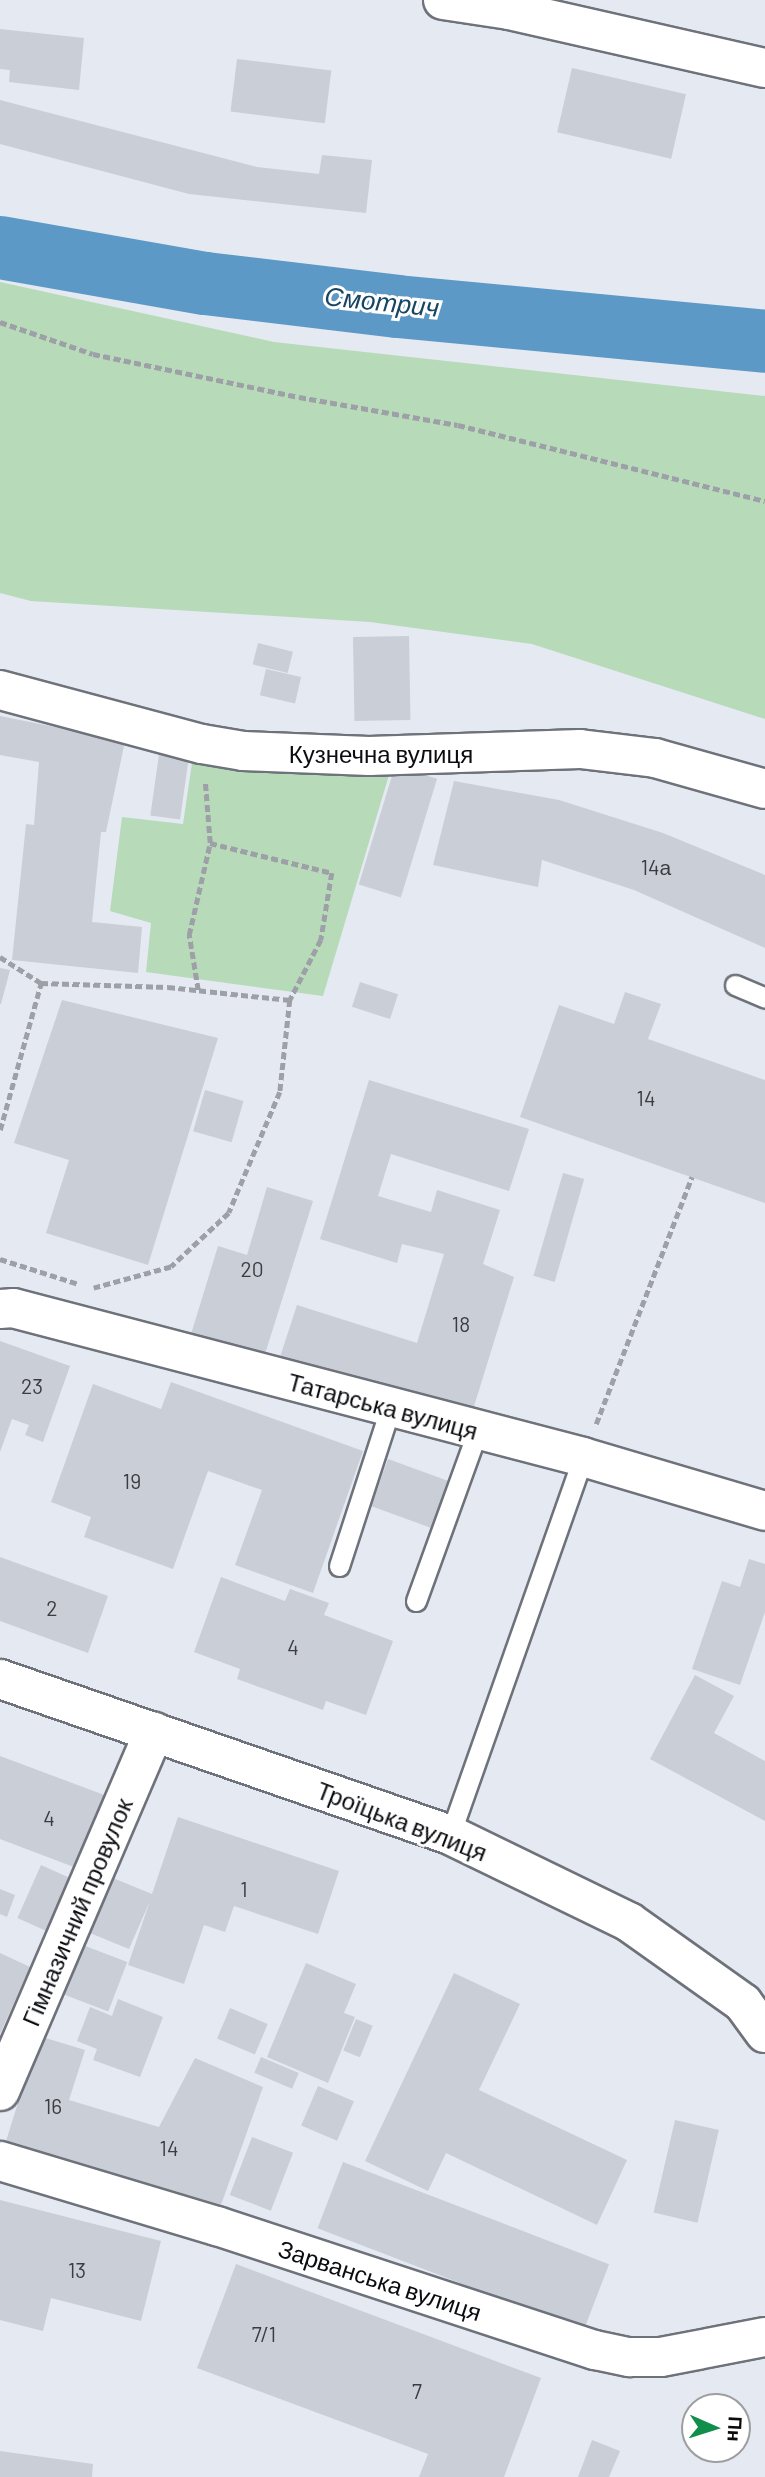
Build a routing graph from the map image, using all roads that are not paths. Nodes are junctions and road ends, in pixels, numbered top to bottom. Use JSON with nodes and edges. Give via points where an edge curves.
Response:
{"nodes":[{"id":1,"x":443,"y":0,"type":"edge"},
{"id":2,"x":765,"y":68,"type":"edge"},
{"id":3,"x":0,"y":690,"type":"edge"},
{"id":4,"x":765,"y":789,"type":"edge"},
{"id":5,"x":735,"y":985,"type":"dead end"},
{"id":6,"x":765,"y":998,"type":"edge"},
{"id":7,"x":0,"y":1309,"type":"edge"},
{"id":8,"x":390,"y":1409,"type":"junction"},
{"id":9,"x":478,"y":1430,"type":"junction"},
{"id":10,"x":583,"y":1457,"type":"junction"},
{"id":11,"x":765,"y":1511,"type":"edge"},
{"id":12,"x":339,"y":1566,"type":"dead end"},
{"id":13,"x":416,"y":1601,"type":"dead end"},
{"id":14,"x":0,"y":1679,"type":"edge"},
{"id":15,"x":154,"y":1732,"type":"junction"},
{"id":16,"x":450,"y":1835,"type":"junction"},
{"id":17,"x":765,"y":2034,"type":"edge"},
{"id":18,"x":0,"y":2091,"type":"edge"},
{"id":19,"x":0,"y":2161,"type":"edge"},
{"id":20,"x":765,"y":2337,"type":"edge"}],
"edges":[{"from":1,"to":2,"type":"street","via":[[523,13]]},
{"from":3,"to":4,"type":"street","name":"Кузнечна вулиця","via":[[243,751],[309,756],[580,749],[655,758]]},
{"from":5,"to":6,"type":"lane"},
{"from":7,"to":8,"type":"street","name":"Татарська вулиця","via":[[13,1308]]},
{"from":8,"to":9,"type":"street","name":"Татарська вулиця"},
{"from":8,"to":12,"type":"lane"},
{"from":9,"to":10,"type":"street","name":"Татарська вулиця"},
{"from":9,"to":13,"type":"lane"},
{"from":10,"to":11,"type":"street","name":"Татарська вулиця"},
{"from":10,"to":16,"type":"lane"},
{"from":14,"to":15,"type":"street","name":"Троїцька вулиця"},
{"from":15,"to":16,"type":"street","name":"Троїцька вулиця"},
{"from":15,"to":18,"type":"street","name":"Гімназичний провулок"},
{"from":16,"to":17,"type":"street","name":"Троїцька вулиця","via":[[629,1923],[743,2003]]},
{"from":19,"to":20,"type":"street","name":"Зарванська вулиця","via":[[595,2350],[661,2357]]}]}
